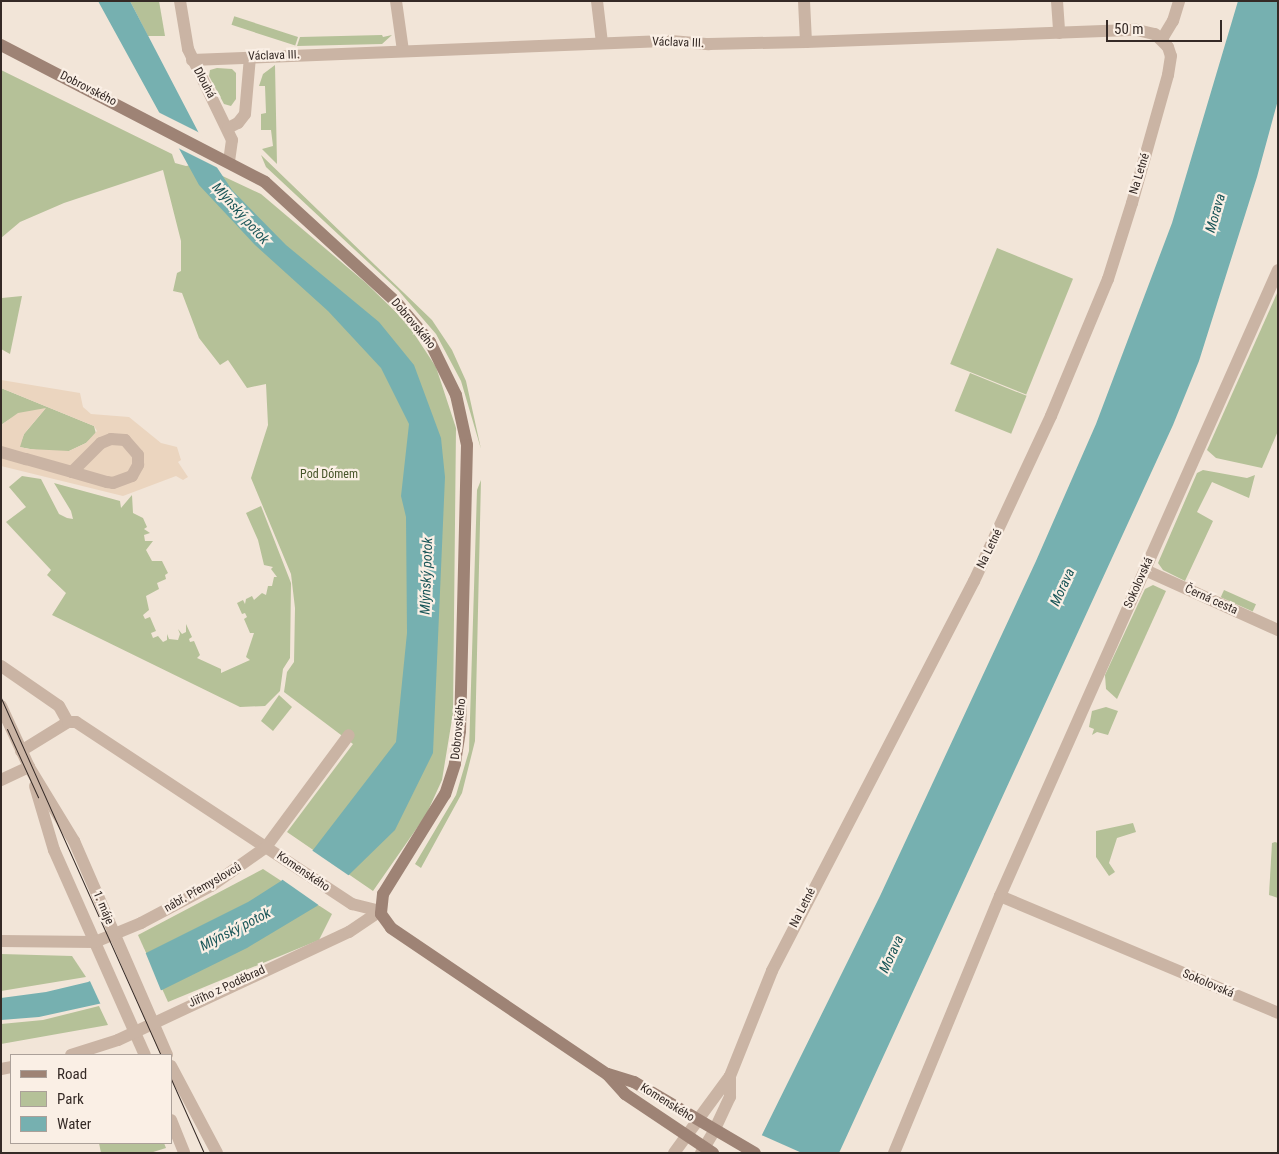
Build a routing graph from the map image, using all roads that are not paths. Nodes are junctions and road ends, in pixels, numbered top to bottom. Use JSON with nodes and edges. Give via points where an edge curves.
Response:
{"nodes":[{"id":1,"x":180,"y":1,"type":"edge"},
{"id":2,"x":396,"y":1,"type":"edge"},
{"id":3,"x":597,"y":1,"type":"edge"},
{"id":4,"x":804,"y":1,"type":"edge"},
{"id":5,"x":1058,"y":1,"type":"edge"},
{"id":6,"x":1179,"y":1,"type":"edge"},
{"id":7,"x":1059,"y":33,"type":"junction"},
{"id":8,"x":1162,"y":39,"type":"junction"},
{"id":9,"x":806,"y":42,"type":"junction"},
{"id":10,"x":602,"y":43,"type":"junction"},
{"id":11,"x":1,"y":46,"type":"edge"},
{"id":12,"x":403,"y":51,"type":"junction"},
{"id":13,"x":250,"y":57,"type":"junction"},
{"id":14,"x":192,"y":60,"type":"junction"},
{"id":15,"x":228,"y":128,"type":"junction"},
{"id":16,"x":229,"y":160,"type":"junction"},
{"id":17,"x":1278,"y":270,"type":"edge"},
{"id":18,"x":1,"y":452,"type":"edge"},
{"id":19,"x":72,"y":472,"type":"junction"},
{"id":20,"x":1145,"y":570,"type":"junction"},
{"id":21,"x":1278,"y":630,"type":"edge"},
{"id":22,"x":1,"y":666,"type":"edge"},
{"id":23,"x":1,"y":706,"type":"edge"},
{"id":24,"x":68,"y":722,"type":"junction"},
{"id":25,"x":349,"y":735,"type":"dead end"},
{"id":26,"x":21,"y":751,"type":"junction"},
{"id":27,"x":29,"y":767,"type":"junction"},
{"id":28,"x":1,"y":780,"type":"edge"},
{"id":29,"x":266,"y":847,"type":"junction"},
{"id":30,"x":1000,"y":896,"type":"junction"},
{"id":31,"x":380,"y":911,"type":"junction"},
{"id":32,"x":116,"y":939,"type":"junction"},
{"id":33,"x":1,"y":941,"type":"edge"},
{"id":34,"x":97,"y":946,"type":"junction"},
{"id":35,"x":1278,"y":1014,"type":"edge"},
{"id":36,"x":150,"y":1017,"type":"junction"},
{"id":37,"x":132,"y":1026,"type":"junction"},
{"id":38,"x":75,"y":1054,"type":"edge"},
{"id":39,"x":145,"y":1054,"type":"edge"},
{"id":40,"x":167,"y":1054,"type":"edge"},
{"id":41,"x":172,"y":1068,"type":"edge"},
{"id":42,"x":607,"y":1074,"type":"junction"},
{"id":43,"x":730,"y":1076,"type":"junction"},
{"id":44,"x":697,"y":1121,"type":"junction"},
{"id":45,"x":172,"y":1123,"type":"edge"},
{"id":46,"x":714,"y":1131,"type":"junction"},
{"id":47,"x":686,"y":1136,"type":"junction"},
{"id":48,"x":706,"y":1151,"type":"edge"},
{"id":49,"x":184,"y":1153,"type":"edge"},
{"id":50,"x":217,"y":1153,"type":"edge"},
{"id":51,"x":674,"y":1153,"type":"edge"},
{"id":52,"x":754,"y":1153,"type":"edge"},
{"id":53,"x":894,"y":1153,"type":"edge"}],
"edges":[{"from":1,"to":14,"type":"street","name":"Dlouhá"},
{"from":2,"to":12,"type":"street"},
{"from":3,"to":10,"type":"street"},
{"from":4,"to":9,"type":"street"},
{"from":5,"to":7,"type":"street"},
{"from":6,"to":8,"type":"street","via":[[1173,21]]},
{"from":7,"to":8,"type":"street","name":"Václava III.","via":[[1147,30]]},
{"from":7,"to":9,"type":"street","name":"Václava III."},
{"from":8,"to":43,"type":"street","name":"Na Letné","via":[[1171,56],[1168,75],[1108,279],[1071,371],[974,581],[772,971]]},
{"from":9,"to":10,"type":"street","name":"Václava III."},
{"from":10,"to":12,"type":"street","name":"Václava III."},
{"from":11,"to":16,"type":"main road","name":"Dobrovského"},
{"from":12,"to":13,"type":"street","name":"Václava III."},
{"from":13,"to":14,"type":"street","name":"Václava III."},
{"from":13,"to":15,"type":"street","via":[[245,114]]},
{"from":14,"to":15,"type":"street","name":"Dlouhá"},
{"from":15,"to":16,"type":"street","name":"Dlouhá","via":[[234,148]]},
{"from":16,"to":31,"type":"main road","name":"Dobrovského","via":[[280,194],[410,317],[442,364],[463,422],[467,462],[463,686],[455,764],[434,815],[381,897]]},
{"from":17,"to":20,"type":"street","name":"Sokolovská"},
{"from":18,"to":19,"type":"street"},
{"from":19,"to":19,"type":"street","via":[[119,483],[135,473],[138,455],[125,440],[111,439],[101,443]]},
{"from":20,"to":21,"type":"street","name":"Černá cesta"},
{"from":20,"to":30,"type":"street","name":"Sokolovská"},
{"from":22,"to":24,"type":"street","via":[[59,706]]},
{"from":23,"to":26,"type":"street","name":"1. máje"},
{"from":24,"to":26,"type":"street"},
{"from":24,"to":29,"type":"street","name":"Komenského","via":[[79,723]]},
{"from":25,"to":29,"type":"street","name":"nábř. Přemyslovců"},
{"from":26,"to":27,"type":"street","name":"1. máje"},
{"from":27,"to":28,"type":"street"},
{"from":27,"to":32,"type":"street","name":"1. máje","via":[[74,841]]},
{"from":27,"to":34,"type":"street","name":"1. máje","via":[[54,850]]},
{"from":29,"to":31,"type":"street","name":"Komenského","via":[[343,898],[362,908]]},
{"from":29,"to":32,"type":"street","name":"nábř. Přemyslovců","via":[[211,886]]},
{"from":30,"to":35,"type":"street","name":"Sokolovská"},
{"from":30,"to":53,"type":"street","name":"Sokolovská"},
{"from":31,"to":36,"type":"street","name":"Jiřího z Poděbrad","via":[[348,932]]},
{"from":31,"to":42,"type":"main road","name":"Komenského","via":[[391,928]]},
{"from":32,"to":34,"type":"street","name":"nábř. Přemyslovců"},
{"from":32,"to":36,"type":"street","name":"1. máje"},
{"from":33,"to":34,"type":"street","name":"nábř. Přemyslovců"},
{"from":34,"to":37,"type":"street","name":"1. máje"},
{"from":36,"to":37,"type":"street","name":"Jiřího z Poděbrad"},
{"from":36,"to":40,"type":"street","name":"1. máje"},
{"from":37,"to":38,"type":"street","name":"Jiřího z Poděbrad","via":[[101,1047]]},
{"from":37,"to":39,"type":"street","name":"1. máje"},
{"from":41,"to":50,"type":"street"},
{"from":42,"to":44,"type":"main road","name":"Komenského","via":[[634,1082]]},
{"from":42,"to":47,"type":"main road","name":"Komenského","via":[[625,1094]]},
{"from":43,"to":44,"type":"street","name":"Na Letné"},
{"from":43,"to":46,"type":"street","name":"Na Letné","via":[[730,1097]]},
{"from":44,"to":46,"type":"main road","name":"Komenského"},
{"from":44,"to":47,"type":"street","name":"Na Letné"},
{"from":45,"to":49,"type":"street"},
{"from":46,"to":48,"type":"street","name":"Na Letné"},
{"from":46,"to":52,"type":"main road","name":"Komenského"},
{"from":47,"to":48,"type":"main road","name":"Komenského"},
{"from":47,"to":51,"type":"street","name":"Na Letné"}]}
